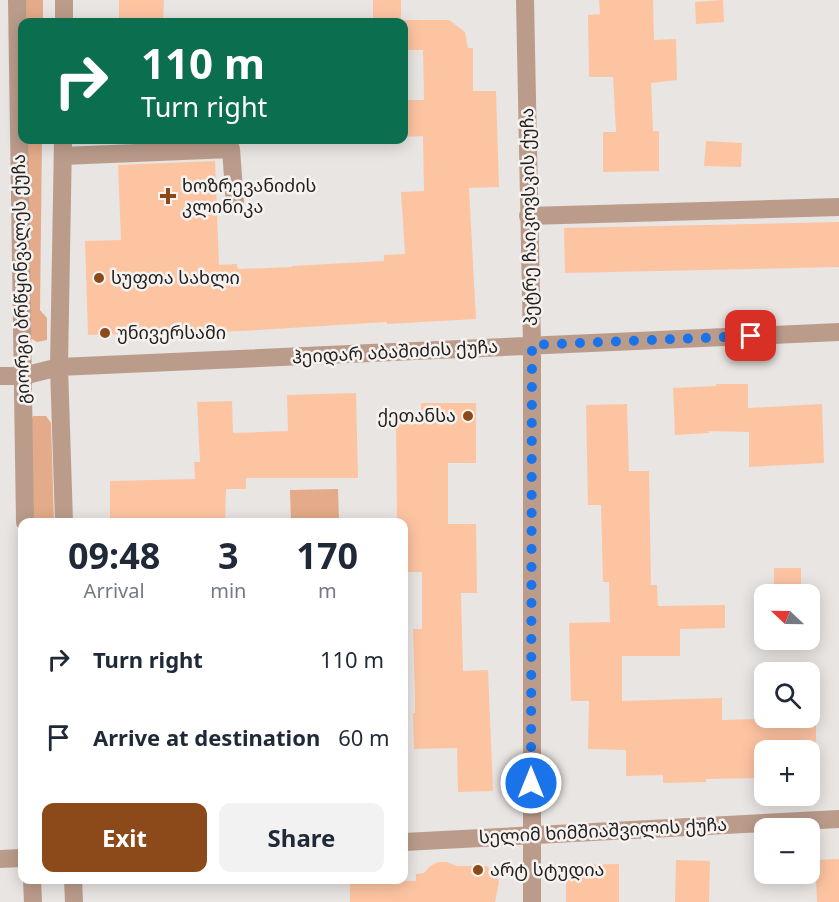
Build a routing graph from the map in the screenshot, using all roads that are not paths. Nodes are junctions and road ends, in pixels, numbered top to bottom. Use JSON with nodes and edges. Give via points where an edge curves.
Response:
{"nodes":[{"id":1,"x":17,"y":0,"type":"edge"},
{"id":2,"x":64,"y":0,"type":"edge"},
{"id":3,"x":525,"y":0,"type":"edge"},
{"id":4,"x":64,"y":18,"type":"edge"},
{"id":5,"x":18,"y":63,"type":"edge"},
{"id":6,"x":19,"y":144,"type":"edge"},
{"id":7,"x":63,"y":148,"type":"edge"},
{"id":8,"x":235,"y":205,"type":"dead end"},
{"id":9,"x":839,"y":207,"type":"edge"},
{"id":10,"x":528,"y":216,"type":"junction"},
{"id":11,"x":839,"y":332,"type":"edge"},
{"id":12,"x":532,"y":345,"type":"junction"},
{"id":13,"x":59,"y":367,"type":"junction"},
{"id":14,"x":0,"y":376,"type":"edge"},
{"id":15,"x":23,"y":376,"type":"junction"},
{"id":16,"x":25,"y":518,"type":"edge"},
{"id":17,"x":64,"y":518,"type":"edge"},
{"id":18,"x":839,"y":819,"type":"edge"},
{"id":19,"x":531,"y":835,"type":"junction"},
{"id":20,"x":408,"y":842,"type":"edge"},
{"id":21,"x":0,"y":858,"type":"edge"},
{"id":22,"x":18,"y":858,"type":"edge"},
{"id":23,"x":32,"y":884,"type":"edge"},
{"id":24,"x":73,"y":884,"type":"edge"},
{"id":25,"x":33,"y":902,"type":"edge"},
{"id":26,"x":74,"y":902,"type":"edge"},
{"id":27,"x":532,"y":902,"type":"edge"}],
"edges":[{"from":1,"to":5,"type":"street","name":"გიორგი ბრწყინვალეს ქუჩა"},
{"from":2,"to":4,"type":"street"},
{"from":3,"to":10,"type":"street","name":"პეტრე ჩაიკოვსკის ქუჩა"},
{"from":6,"to":15,"type":"street","name":"გიორგი ბრწყინვალეს ქუჩა"},
{"from":7,"to":8,"type":"street","via":[[231,149]]},
{"from":7,"to":13,"type":"street","name":"გიორგი ბრწყინვალეს ქუჩა"},
{"from":9,"to":10,"type":"street"},
{"from":10,"to":12,"type":"street","name":"პეტრე ჩაიკოვსკის ქუჩა"},
{"from":11,"to":12,"type":"street","name":"ჰეიდარ აბაშიძის ქუჩა"},
{"from":12,"to":13,"type":"street","name":"ჰეიდარ აბაშიძის ქუჩა"},
{"from":12,"to":19,"type":"street","name":"პეტრე ჩაიკოვსკის ქუჩა"},
{"from":13,"to":15,"type":"street","name":"ჰეიდარ აბაშიძის ქუჩა"},
{"from":13,"to":17,"type":"street","name":"გიორგი ბრწყინვალეს ქუჩა"},
{"from":14,"to":15,"type":"street"},
{"from":15,"to":16,"type":"street","name":"გიორგი ბრწყინვალეს ქუჩა"},
{"from":18,"to":19,"type":"street","name":"სელიმ ხიმშიაშვილის ქუჩა"},
{"from":19,"to":20,"type":"street","name":"სელიმ ხიმშიაშვილის ქუჩა"},
{"from":19,"to":27,"type":"street","name":"პეტრე ჩაიკოვსკის ქუჩა"},
{"from":21,"to":22,"type":"street"},
{"from":23,"to":25,"type":"street"},
{"from":24,"to":26,"type":"street"}]}
